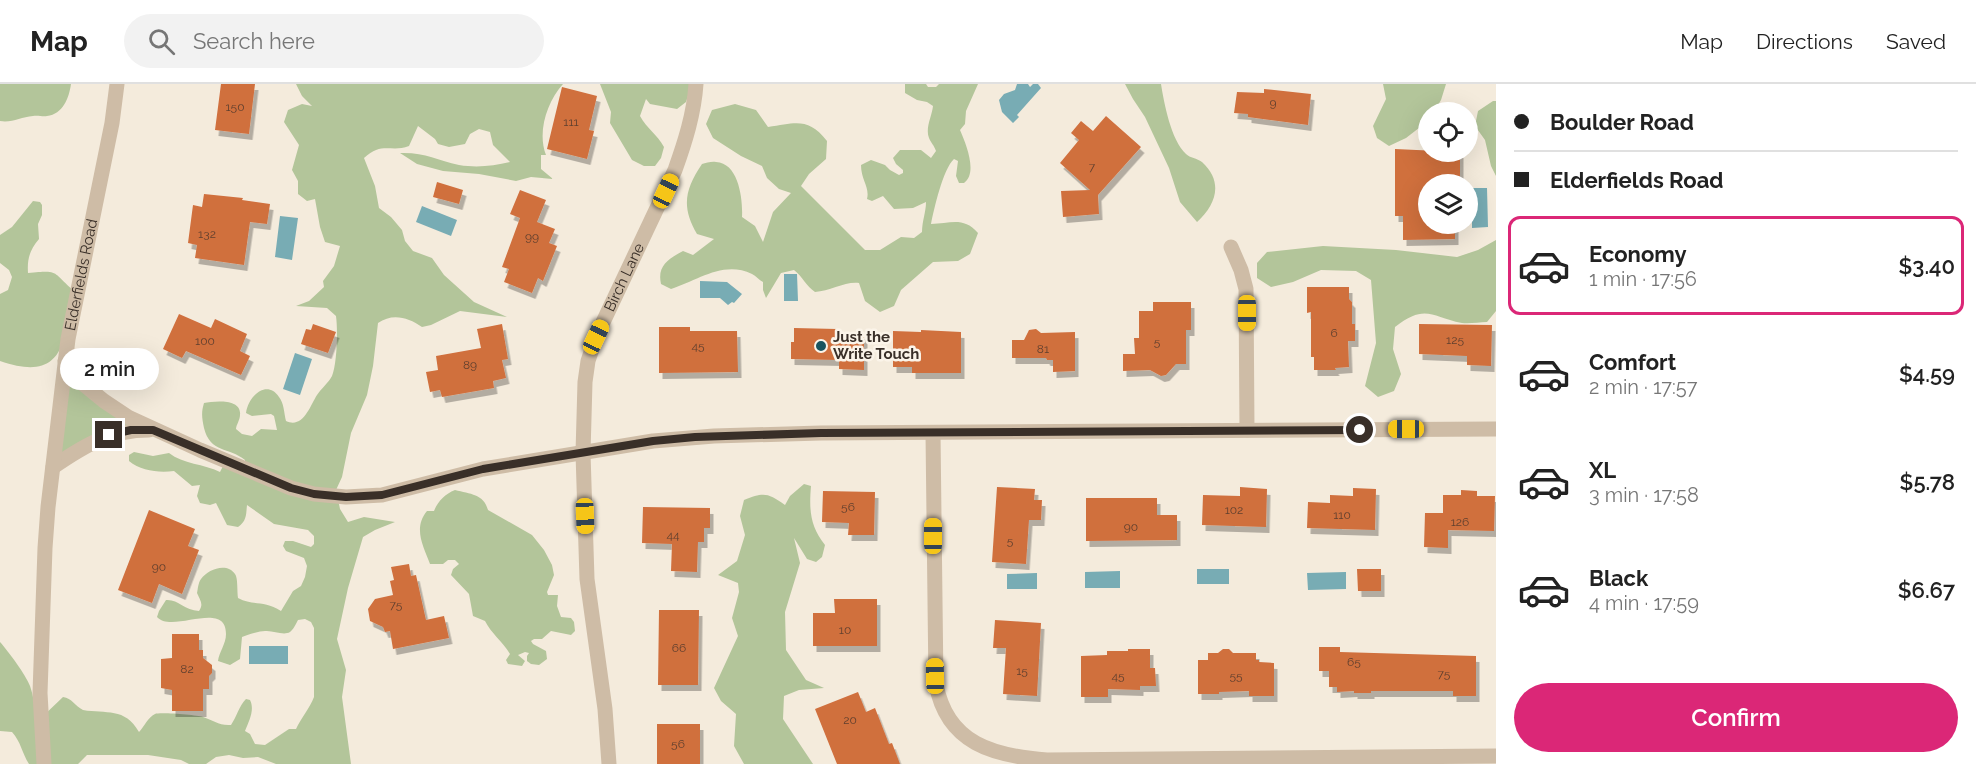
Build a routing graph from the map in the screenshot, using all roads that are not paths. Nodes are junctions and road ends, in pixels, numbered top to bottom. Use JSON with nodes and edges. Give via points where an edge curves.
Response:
{"nodes":[{"id":1,"x":117,"y":84,"type":"edge"},
{"id":2,"x":696,"y":84,"type":"edge"},
{"id":3,"x":1232,"y":248,"type":"dead end"},
{"id":4,"x":65,"y":361,"type":"junction"},
{"id":5,"x":1496,"y":429,"type":"edge"},
{"id":6,"x":153,"y":430,"type":"junction"},
{"id":7,"x":1247,"y":430,"type":"junction"},
{"id":8,"x":933,"y":434,"type":"junction"},
{"id":9,"x":583,"y":453,"type":"junction"},
{"id":10,"x":53,"y":467,"type":"junction"},
{"id":11,"x":1496,"y":756,"type":"edge"},
{"id":12,"x":44,"y":764,"type":"edge"},
{"id":13,"x":609,"y":764,"type":"edge"}],
"edges":[{"from":1,"to":4,"type":"street","name":"Elderfields Road"},
{"from":2,"to":9,"type":"street","name":"Birch Lane","via":[[675,170],[588,361]]},
{"from":3,"to":7,"type":"street","via":[[1246,289]]},
{"from":4,"to":6,"type":"street","via":[[104,401]]},
{"from":4,"to":10,"type":"street","name":"Elderfields Road"},
{"from":5,"to":7,"type":"street"},
{"from":6,"to":9,"type":"street","via":[[291,488],[346,497],[382,495],[483,469]]},
{"from":6,"to":10,"type":"street","via":[[109,435],[80,448]]},
{"from":7,"to":8,"type":"street"},
{"from":8,"to":9,"type":"street","via":[[695,437]]},
{"from":8,"to":11,"type":"street","via":[[936,684],[946,714],[981,747],[1010,756],[1047,760]]},
{"from":9,"to":13,"type":"street","name":"Birch Lane","via":[[587,579]]},
{"from":10,"to":12,"type":"street","name":"Elderfields Road","via":[[40,672]]}]}
